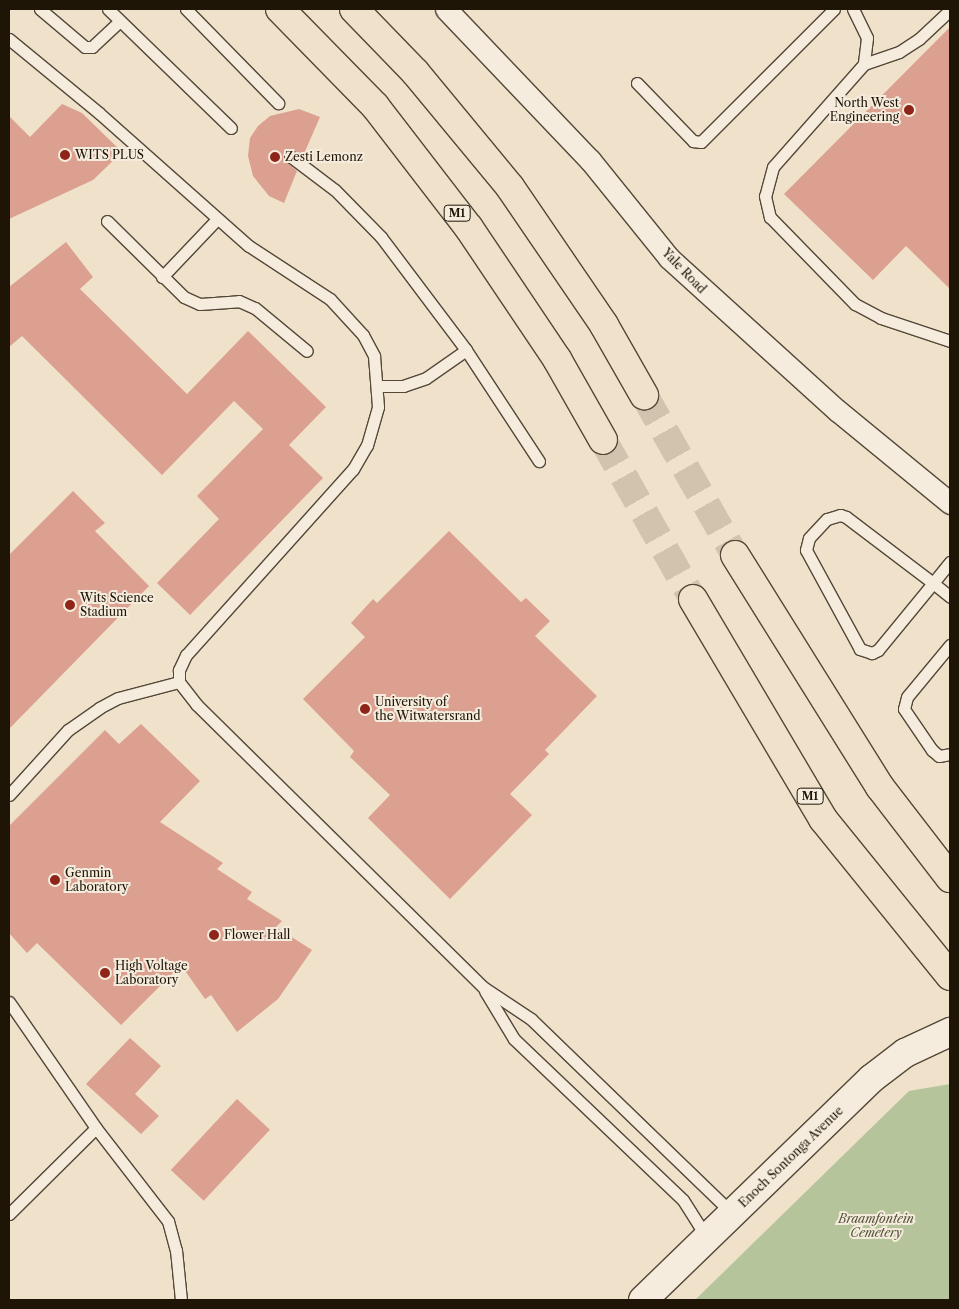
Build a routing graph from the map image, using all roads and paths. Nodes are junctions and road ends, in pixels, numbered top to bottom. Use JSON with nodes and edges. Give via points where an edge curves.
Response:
{"nodes":[{"id":1,"x":40,"y":9,"type":"edge"},
{"id":2,"x":108,"y":9,"type":"edge"},
{"id":3,"x":186,"y":9,"type":"edge"},
{"id":4,"x":280,"y":9,"type":"edge"},
{"id":5,"x":354,"y":9,"type":"edge"},
{"id":6,"x":446,"y":9,"type":"edge"},
{"id":7,"x":834,"y":9,"type":"edge"},
{"id":8,"x":853,"y":9,"type":"edge"},
{"id":9,"x":950,"y":10,"type":"edge"},
{"id":10,"x":120,"y":22,"type":"junction"},
{"id":11,"x":9,"y":39,"type":"edge"},
{"id":12,"x":864,"y":64,"type":"junction"},
{"id":13,"x":637,"y":82,"type":"dead end"},
{"id":14,"x":278,"y":103,"type":"dead end"},
{"id":15,"x":231,"y":128,"type":"dead end"},
{"id":16,"x":290,"y":156,"type":"dead end"},
{"id":17,"x":107,"y":220,"type":"dead end"},
{"id":18,"x":216,"y":220,"type":"junction"},
{"id":19,"x":162,"y":277,"type":"junction"},
{"id":20,"x":950,"y":341,"type":"edge"},
{"id":21,"x":466,"y":350,"type":"junction"},
{"id":22,"x":307,"y":351,"type":"dead end"},
{"id":23,"x":379,"y":386,"type":"junction"},
{"id":24,"x":644,"y":395,"type":"tunnel mouth"},
{"id":25,"x":603,"y":440,"type":"tunnel mouth"},
{"id":26,"x":539,"y":461,"type":"dead end"},
{"id":27,"x":950,"y":504,"type":"edge"},
{"id":28,"x":735,"y":555,"type":"tunnel mouth"},
{"id":29,"x":950,"y":562,"type":"edge"},
{"id":30,"x":932,"y":583,"type":"junction"},
{"id":31,"x":950,"y":597,"type":"edge"},
{"id":32,"x":694,"y":599,"type":"tunnel mouth"},
{"id":33,"x":950,"y":645,"type":"edge"},
{"id":34,"x":180,"y":682,"type":"junction"},
{"id":35,"x":950,"y":754,"type":"edge"},
{"id":36,"x":9,"y":795,"type":"edge"},
{"id":37,"x":950,"y":878,"type":"edge"},
{"id":38,"x":950,"y":976,"type":"edge"},
{"id":39,"x":483,"y":988,"type":"junction"},
{"id":40,"x":9,"y":1002,"type":"edge"},
{"id":41,"x":946,"y":1033,"type":"edge"},
{"id":42,"x":96,"y":1128,"type":"junction"},
{"id":43,"x":9,"y":1214,"type":"edge"},
{"id":44,"x":733,"y":1214,"type":"junction"},
{"id":45,"x":707,"y":1239,"type":"junction"},
{"id":46,"x":181,"y":1300,"type":"edge"},
{"id":47,"x":643,"y":1300,"type":"edge"}],
"edges":[{"from":1,"to":10,"type":"lane","via":[[85,47],[92,47]]},
{"from":2,"to":10,"type":"lane"},
{"from":3,"to":14,"type":"lane"},
{"from":4,"to":25,"type":"highway","number":"M1","via":[[376,106],[468,228],[557,359]]},
{"from":5,"to":24,"type":"highway","via":[[415,72],[510,187],[604,325]]},
{"from":6,"to":27,"type":"street","name":"Yale Road","via":[[590,160],[670,258],[838,411]]},
{"from":7,"to":13,"type":"lane","via":[[701,142],[693,141]]},
{"from":8,"to":12,"type":"lane","via":[[867,38]]},
{"from":9,"to":12,"type":"lane","via":[[919,40],[898,52]]},
{"from":10,"to":15,"type":"lane"},
{"from":11,"to":18,"type":"lane","via":[[99,113]]},
{"from":12,"to":20,"type":"lane","via":[[773,166],[765,196],[770,217],[855,304],[881,318]]},
{"from":16,"to":21,"type":"lane","via":[[335,190],[381,237]]},
{"from":17,"to":19,"type":"lane"},
{"from":18,"to":19,"type":"lane"},
{"from":18,"to":23,"type":"lane","via":[[249,246],[330,299],[346,314],[363,334],[374,356]]},
{"from":19,"to":22,"type":"lane","via":[[184,297],[200,304],[239,301],[256,308]]},
{"from":21,"to":23,"type":"lane","via":[[426,378],[403,386]]},
{"from":21,"to":26,"type":"lane"},
{"from":23,"to":34,"type":"lane","via":[[378,406],[367,445],[354,469],[186,655],[180,670]]},
{"from":28,"to":37,"type":"highway","via":[[880,787]]},
{"from":29,"to":30,"type":"lane"},
{"from":30,"to":30,"type":"lane","via":[[878,650],[865,653],[807,555],[806,543],[827,519],[840,515]]},
{"from":30,"to":31,"type":"lane"},
{"from":32,"to":38,"type":"highway","number":"M1","via":[[823,819]]},
{"from":33,"to":35,"type":"lane","via":[[907,697],[904,709],[932,750],[939,756]]},
{"from":34,"to":36,"type":"lane","via":[[118,698],[99,708],[68,730]]},
{"from":34,"to":39,"type":"lane","via":[[197,705]]},
{"from":39,"to":44,"type":"lane","via":[[531,1019]]},
{"from":39,"to":45,"type":"lane","via":[[514,1039],[683,1200]]},
{"from":40,"to":42,"type":"lane"},
{"from":41,"to":44,"type":"main road","name":"Enoch Sontonga Avenue","via":[[905,1053],[872,1079]]},
{"from":42,"to":43,"type":"lane"},
{"from":42,"to":46,"type":"lane","via":[[168,1221],[176,1250]]},
{"from":44,"to":45,"type":"main road","name":"Enoch Sontonga Avenue"},
{"from":45,"to":47,"type":"main road","name":"Enoch Sontonga Avenue"}]}
